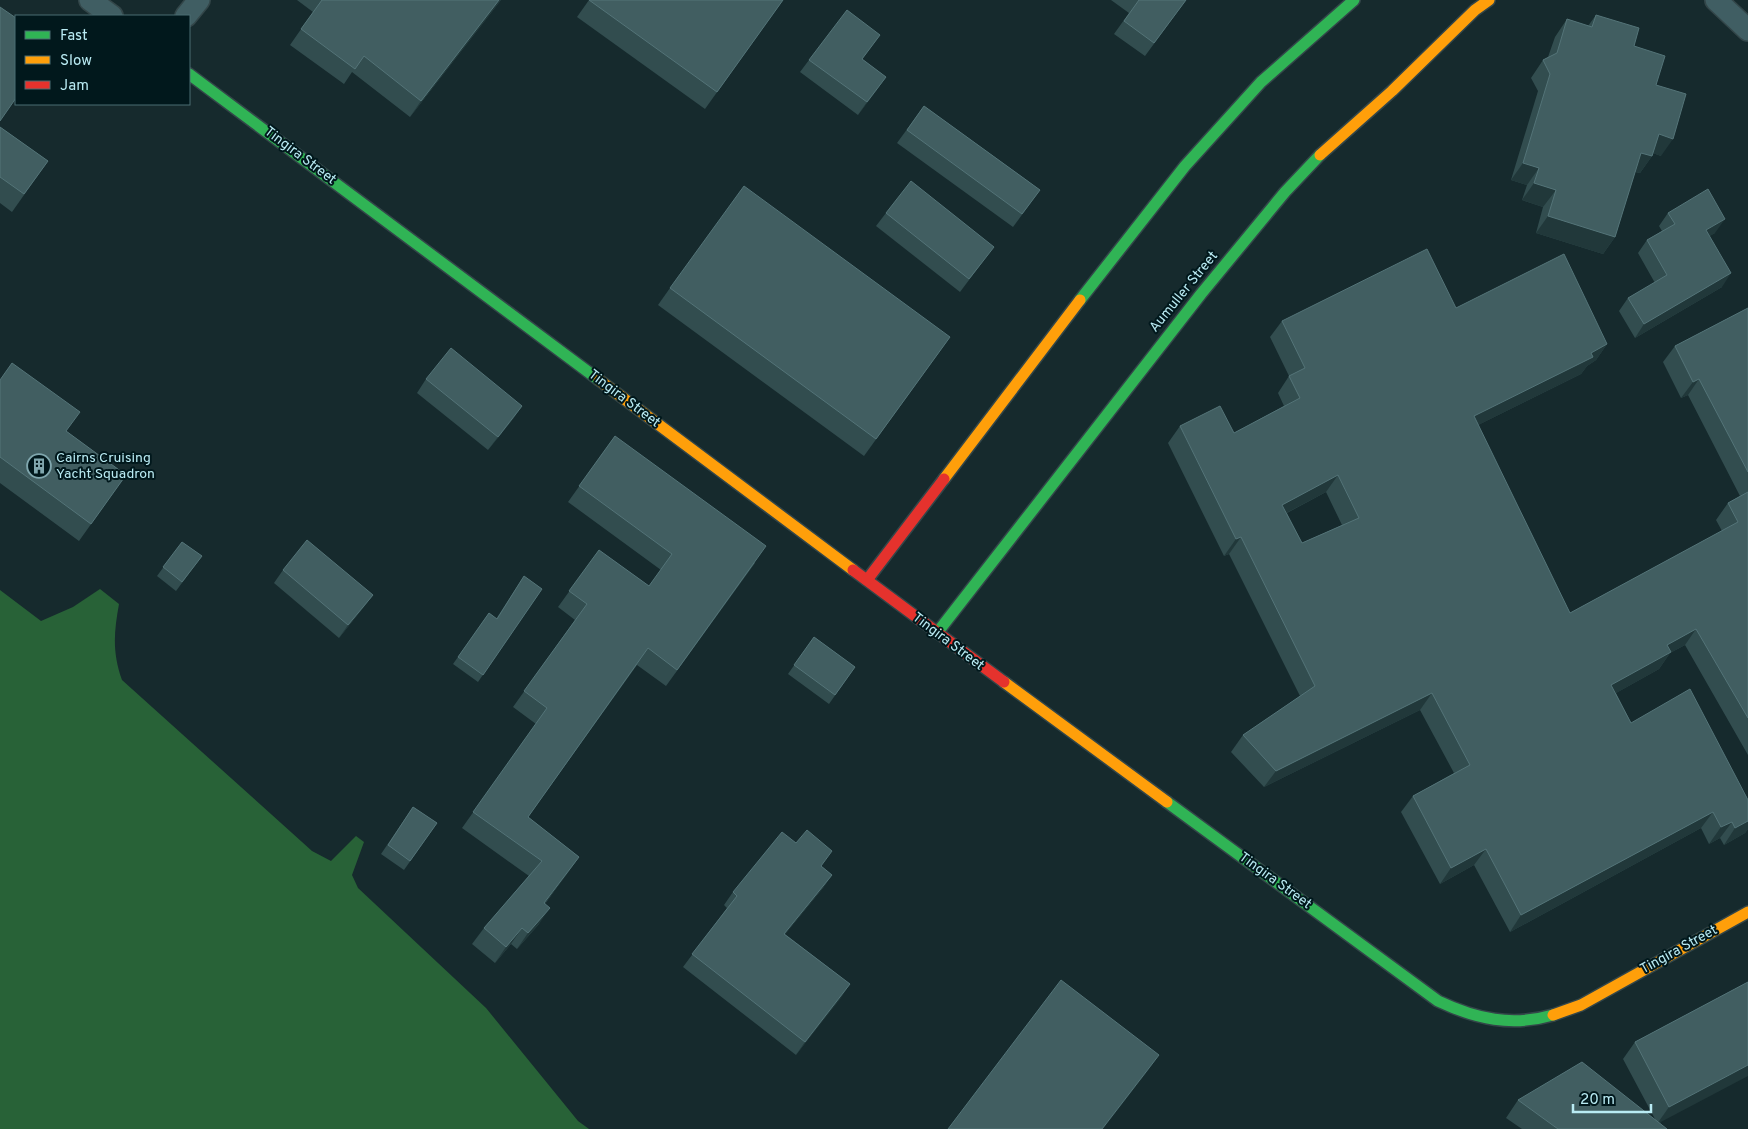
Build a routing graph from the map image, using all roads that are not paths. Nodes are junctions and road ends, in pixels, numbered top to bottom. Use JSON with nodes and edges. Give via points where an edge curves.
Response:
{"nodes":[{"id":1,"x":90,"y":0,"type":"edge"},
{"id":2,"x":198,"y":0,"type":"edge"},
{"id":3,"x":1354,"y":0,"type":"edge"},
{"id":4,"x":1489,"y":0,"type":"edge"},
{"id":5,"x":1716,"y":0,"type":"edge"},
{"id":6,"x":111,"y":15,"type":"edge"},
{"id":7,"x":187,"y":15,"type":"edge"},
{"id":8,"x":1748,"y":30,"type":"edge"},
{"id":9,"x":190,"y":75,"type":"edge"},
{"id":10,"x":867,"y":580,"type":"junction"},
{"id":11,"x":937,"y":633,"type":"junction"},
{"id":12,"x":1748,"y":912,"type":"edge"}],
"edges":[{"from":1,"to":6,"type":"street"},
{"from":2,"to":7,"type":"street"},
{"from":3,"to":10,"type":"street","via":[[1261,82],[1185,166]]},
{"from":4,"to":11,"type":"street","name":"Aumuller Street","via":[[1284,192]]},
{"from":5,"to":8,"type":"street"},
{"from":9,"to":10,"type":"street","name":"Tingira Street"},
{"from":10,"to":11,"type":"street","name":"Tingira Street"},
{"from":11,"to":12,"type":"street","name":"Tingira Street","via":[[1438,1001],[1459,1012],[1483,1020],[1508,1023],[1555,1016],[1581,1005]]}]}
